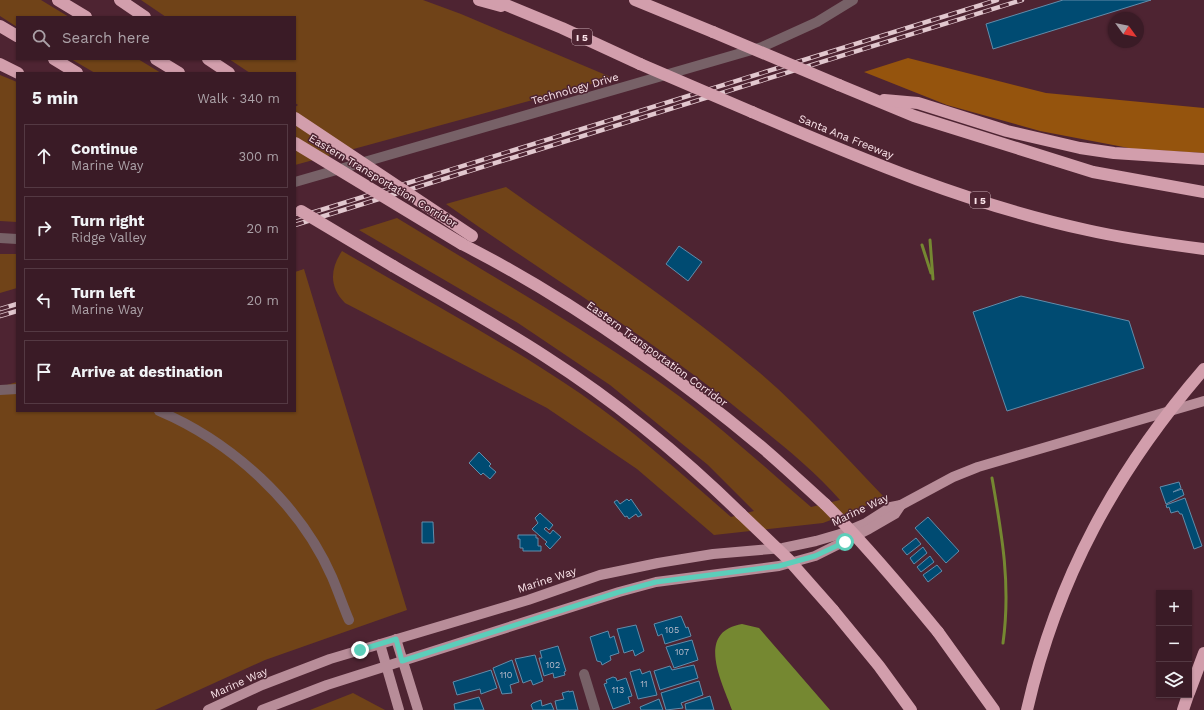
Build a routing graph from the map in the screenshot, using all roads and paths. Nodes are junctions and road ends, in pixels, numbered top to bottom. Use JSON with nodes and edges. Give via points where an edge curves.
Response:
{"nodes":[{"id":1,"x":58,"y":0,"type":"edge"},
{"id":2,"x":120,"y":0,"type":"edge"},
{"id":3,"x":478,"y":0,"type":"edge"},
{"id":4,"x":494,"y":0,"type":"edge"},
{"id":5,"x":635,"y":0,"type":"edge"},
{"id":6,"x":853,"y":0,"type":"edge"},
{"id":7,"x":524,"y":12,"type":"junction"},
{"id":8,"x":84,"y":16,"type":"edge"},
{"id":9,"x":144,"y":16,"type":"edge"},
{"id":10,"x":0,"y":26,"type":"edge"},
{"id":11,"x":16,"y":35,"type":"edge"},
{"id":12,"x":56,"y":60,"type":"edge"},
{"id":13,"x":158,"y":60,"type":"edge"},
{"id":14,"x":210,"y":60,"type":"edge"},
{"id":15,"x":0,"y":64,"type":"edge"},
{"id":16,"x":16,"y":72,"type":"edge"},
{"id":17,"x":75,"y":72,"type":"edge"},
{"id":18,"x":177,"y":72,"type":"edge"},
{"id":19,"x":228,"y":72,"type":"edge"},
{"id":20,"x":873,"y":99,"type":"junction"},
{"id":21,"x":296,"y":119,"type":"edge"},
{"id":22,"x":296,"y":144,"type":"edge"},
{"id":23,"x":1204,"y":159,"type":"edge"},
{"id":24,"x":296,"y":182,"type":"edge"},
{"id":25,"x":1204,"y":192,"type":"edge"},
{"id":26,"x":297,"y":209,"type":"edge"},
{"id":27,"x":0,"y":238,"type":"edge"},
{"id":28,"x":16,"y":239,"type":"edge"},
{"id":29,"x":1204,"y":249,"type":"edge"},
{"id":30,"x":496,"y":261,"type":"junction"},
{"id":31,"x":1204,"y":369,"type":"edge"},
{"id":32,"x":16,"y":389,"type":"edge"},
{"id":33,"x":0,"y":390,"type":"edge"},
{"id":34,"x":1204,"y":401,"type":"edge"},
{"id":35,"x":161,"y":412,"type":"edge"},
{"id":36,"x":901,"y":505,"type":"junction"},
{"id":37,"x":349,"y":620,"type":"dead end"},
{"id":38,"x":396,"y":639,"type":"junction"},
{"id":39,"x":380,"y":644,"type":"junction"},
{"id":40,"x":1204,"y":653,"type":"edge"},
{"id":41,"x":402,"y":661,"type":"junction"},
{"id":42,"x":386,"y":666,"type":"junction"},
{"id":43,"x":584,"y":674,"type":"dead end"},
{"id":44,"x":1192,"y":686,"type":"edge"},
{"id":45,"x":1188,"y":698,"type":"edge"},
{"id":46,"x":208,"y":710,"type":"edge"},
{"id":47,"x":262,"y":710,"type":"edge"},
{"id":48,"x":400,"y":710,"type":"edge"},
{"id":49,"x":418,"y":710,"type":"edge"},
{"id":50,"x":595,"y":710,"type":"edge"},
{"id":51,"x":911,"y":710,"type":"edge"},
{"id":52,"x":994,"y":710,"type":"edge"},
{"id":53,"x":1027,"y":710,"type":"edge"},
{"id":54,"x":1183,"y":710,"type":"edge"}],
"edges":[{"from":1,"to":8,"type":"highway"},
{"from":2,"to":9,"type":"highway"},
{"from":3,"to":7,"type":"highway"},
{"from":4,"to":7,"type":"highway","name":"Santa Ana Freeway","number":"I 5"},
{"from":5,"to":20,"type":"highway","bridge":true},
{"from":6,"to":24,"type":"street","name":"Technology Drive","via":[[817,22],[762,47]]},
{"from":7,"to":29,"type":"highway","name":"Santa Ana Freeway","number":"I 5","bridge":true,"via":[[877,165],[1012,210],[1087,230]]},
{"from":10,"to":11,"type":"highway"},
{"from":12,"to":17,"type":"highway"},
{"from":13,"to":18,"type":"highway"},
{"from":14,"to":19,"type":"highway"},
{"from":15,"to":16,"type":"highway"},
{"from":20,"to":23,"type":"highway","via":[[918,103],[1007,131],[1080,148]]},
{"from":20,"to":25,"type":"highway","via":[[914,116],[1093,172]]},
{"from":21,"to":30,"type":"highway","bridge":true,"via":[[472,236]]},
{"from":22,"to":30,"type":"highway","name":"Eastern Transportation Corridor","bridge":true,"via":[[462,244]]},
{"from":26,"to":51,"type":"highway","bridge":true,"via":[[546,357],[615,406],[709,482],[788,559],[879,666]]},
{"from":27,"to":28,"type":"street"},
{"from":30,"to":52,"type":"highway","name":"Eastern Transportation Corridor","bridge":true,"via":[[597,325],[684,386],[765,450],[848,528],[904,590]]},
{"from":31,"to":53,"type":"highway","bridge":true,"via":[[1154,431],[1119,482],[1088,536],[1046,636]]},
{"from":32,"to":33,"type":"street"},
{"from":34,"to":36,"type":"main road","name":"Marine Way","via":[[978,467],[953,477]]},
{"from":35,"to":37,"type":"street","via":[[183,421],[225,448],[255,473],[282,501],[308,535],[332,576]]},
{"from":36,"to":38,"type":"main road","name":"Marine Way","via":[[891,507],[840,534],[816,541],[783,548],[714,554],[634,567],[600,575],[528,600]]},
{"from":36,"to":41,"type":"main road","name":"Marine Way","via":[[895,514],[815,556],[779,566],[656,582]]},
{"from":38,"to":39,"type":"main road","name":"Marine Way"},
{"from":38,"to":41,"type":"main road"},
{"from":39,"to":42,"type":"main road"},
{"from":39,"to":46,"type":"main road","name":"Marine Way","via":[[330,659]]},
{"from":40,"to":44,"type":"highway"},
{"from":41,"to":42,"type":"main road","name":"Marine Way"},
{"from":41,"to":49,"type":"main road"},
{"from":42,"to":47,"type":"main road","name":"Marine Way"},
{"from":42,"to":48,"type":"main road"},
{"from":43,"to":50,"type":"street"},
{"from":45,"to":54,"type":"highway"}]}
